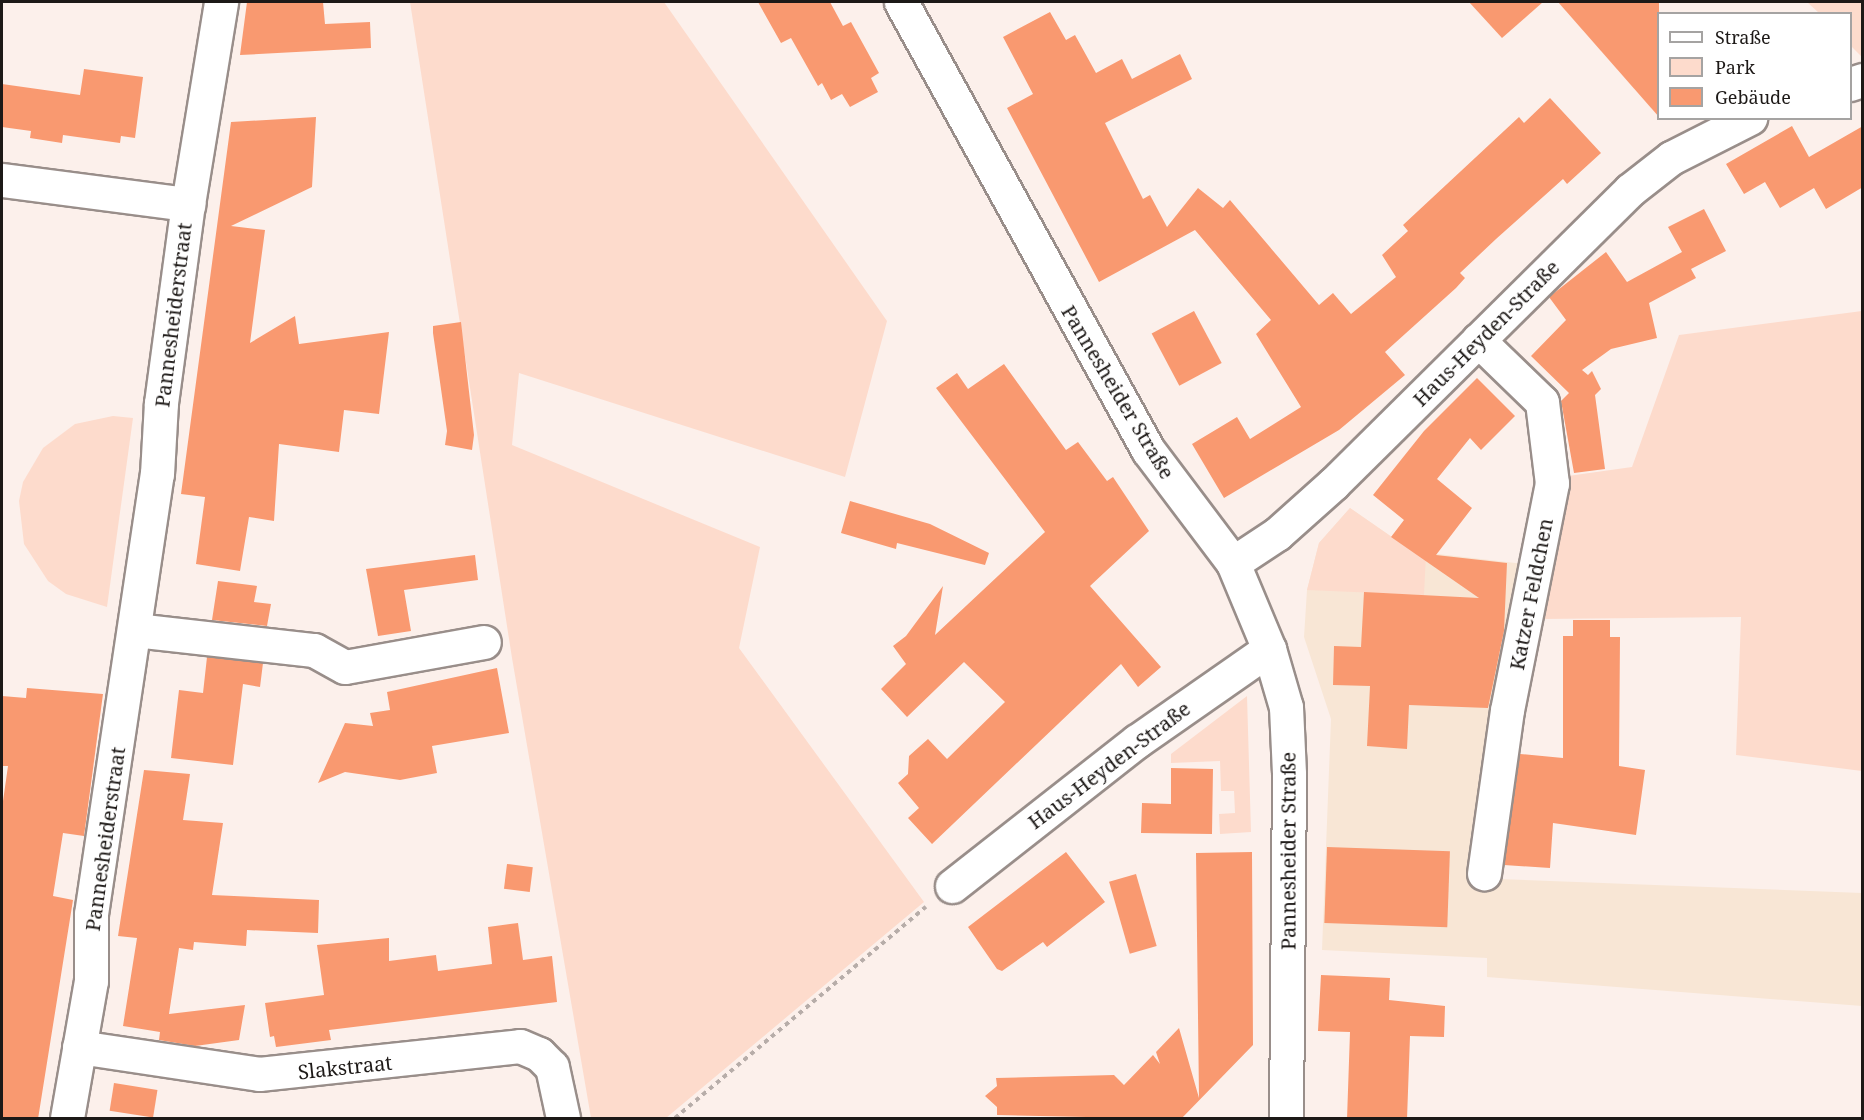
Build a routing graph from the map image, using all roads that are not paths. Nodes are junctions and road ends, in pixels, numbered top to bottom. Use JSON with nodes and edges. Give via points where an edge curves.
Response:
{"nodes":[{"id":1,"x":220,"y":2,"type":"edge"},
{"id":2,"x":902,"y":2,"type":"edge"},
{"id":3,"x":1746,"y":120,"type":"edge"},
{"id":4,"x":2,"y":180,"type":"edge"},
{"id":5,"x":188,"y":204,"type":"junction"},
{"id":6,"x":1478,"y":340,"type":"junction"},
{"id":7,"x":1233,"y":563,"type":"junction"},
{"id":8,"x":135,"y":630,"type":"junction"},
{"id":9,"x":484,"y":642,"type":"dead end"},
{"id":10,"x":1269,"y":649,"type":"junction"},
{"id":11,"x":1484,"y":873,"type":"dead end"},
{"id":12,"x":952,"y":886,"type":"road end"},
{"id":13,"x":79,"y":1047,"type":"junction"},
{"id":14,"x":67,"y":1119,"type":"edge"},
{"id":15,"x":563,"y":1119,"type":"edge"},
{"id":16,"x":1286,"y":1119,"type":"edge"}],
"edges":[{"from":1,"to":5,"type":"street","name":"Pannesheiderstraat"},
{"from":2,"to":7,"type":"street","name":"Pannesheider Straße","via":[[1148,450]]},
{"from":3,"to":6,"type":"street","name":"Haus-Heyden-Straße","via":[[1671,158],[1629,190]]},
{"from":4,"to":5,"type":"street"},
{"from":5,"to":8,"type":"street","name":"Pannesheiderstraat"},
{"from":6,"to":7,"type":"street","name":"Haus-Heyden-Straße","via":[[1294,520]]},
{"from":6,"to":11,"type":"street","name":"Katzer Feldchen","via":[[1542,402],[1552,483],[1508,710]]},
{"from":7,"to":10,"type":"street","name":"Pannesheider Straße"},
{"from":8,"to":9,"type":"street","via":[[314,650],[345,668]]},
{"from":8,"to":13,"type":"street","name":"Pannesheiderstraat","via":[[91,914],[91,981]]},
{"from":10,"to":12,"type":"street","name":"Haus-Heyden-Straße","via":[[1137,741]]},
{"from":10,"to":16,"type":"street","name":"Pannesheider Straße","via":[[1286,707],[1290,774]]},
{"from":13,"to":14,"type":"street","name":"Pannesheiderstraat"},
{"from":13,"to":15,"type":"street","name":"Slakstraat","via":[[259,1074],[520,1046],[539,1054],[552,1067]]}]}
